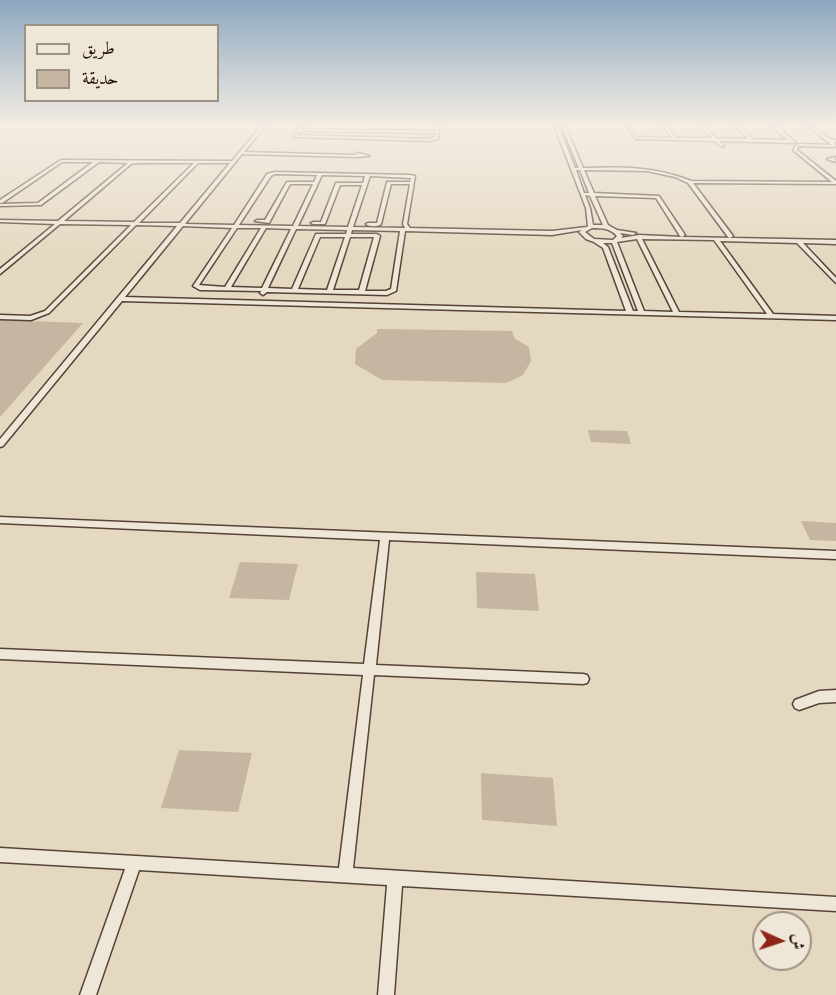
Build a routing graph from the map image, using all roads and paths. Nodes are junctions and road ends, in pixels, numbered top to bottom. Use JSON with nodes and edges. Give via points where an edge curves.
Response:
{"nodes":[{"id":1,"x":46,"y":171,"type":"edge"},
{"id":2,"x":84,"y":171,"type":"edge"},
{"id":3,"x":117,"y":171,"type":"edge"},
{"id":4,"x":186,"y":171,"type":"edge"},
{"id":5,"x":225,"y":171,"type":"edge"},
{"id":6,"x":575,"y":171,"type":"edge"},
{"id":7,"x":583,"y":171,"type":"edge"},
{"id":8,"x":657,"y":171,"type":"edge"},
{"id":9,"x":820,"y":171,"type":"edge"},
{"id":10,"x":320,"y":174,"type":"junction"},
{"id":11,"x":368,"y":175,"type":"junction"},
{"id":12,"x":690,"y":182,"type":"junction"},
{"id":13,"x":316,"y":183,"type":"junction"},
{"id":14,"x":412,"y":183,"type":"junction"},
{"id":15,"x":836,"y":183,"type":"edge"},
{"id":16,"x":365,"y":184,"type":"junction"},
{"id":17,"x":584,"y":194,"type":"junction"},
{"id":18,"x":592,"y":194,"type":"junction"},
{"id":19,"x":0,"y":204,"type":"edge"},
{"id":20,"x":0,"y":221,"type":"edge"},
{"id":21,"x":59,"y":223,"type":"junction"},
{"id":22,"x":133,"y":224,"type":"junction"},
{"id":23,"x":237,"y":224,"type":"junction"},
{"id":24,"x":180,"y":225,"type":"junction"},
{"id":25,"x":296,"y":225,"type":"junction"},
{"id":26,"x":264,"y":227,"type":"junction"},
{"id":27,"x":404,"y":228,"type":"junction"},
{"id":28,"x":588,"y":228,"type":"junction"},
{"id":29,"x":350,"y":230,"type":"junction"},
{"id":30,"x":615,"y":230,"type":"junction"},
{"id":31,"x":552,"y":232,"type":"junction"},
{"id":32,"x":682,"y":235,"type":"junction"},
{"id":33,"x":730,"y":236,"type":"junction"},
{"id":34,"x":639,"y":237,"type":"junction"},
{"id":35,"x":715,"y":238,"type":"junction"},
{"id":36,"x":588,"y":239,"type":"junction"},
{"id":37,"x":616,"y":240,"type":"junction"},
{"id":38,"x":797,"y":240,"type":"junction"},
{"id":39,"x":836,"y":240,"type":"edge"},
{"id":40,"x":596,"y":241,"type":"junction"},
{"id":41,"x":0,"y":272,"type":"edge"},
{"id":42,"x":836,"y":281,"type":"edge"},
{"id":43,"x":227,"y":289,"type":"junction"},
{"id":44,"x":265,"y":290,"type":"junction"},
{"id":45,"x":294,"y":291,"type":"junction"},
{"id":46,"x":329,"y":292,"type":"junction"},
{"id":47,"x":362,"y":292,"type":"junction"},
{"id":48,"x":120,"y":299,"type":"junction"},
{"id":49,"x":258,"y":303,"type":"junction"},
{"id":50,"x":630,"y":312,"type":"junction"},
{"id":51,"x":642,"y":313,"type":"junction"},
{"id":52,"x":677,"y":314,"type":"junction"},
{"id":53,"x":771,"y":316,"type":"junction"},
{"id":54,"x":0,"y":317,"type":"edge"},
{"id":55,"x":836,"y":318,"type":"edge"},
{"id":56,"x":0,"y":444,"type":"edge"},
{"id":57,"x":0,"y":520,"type":"edge"},
{"id":58,"x":385,"y":536,"type":"junction"},
{"id":59,"x":836,"y":555,"type":"edge"},
{"id":60,"x":0,"y":654,"type":"edge"},
{"id":61,"x":369,"y":671,"type":"junction"},
{"id":62,"x":584,"y":679,"type":"dead end"},
{"id":63,"x":836,"y":696,"type":"edge"},
{"id":64,"x":799,"y":704,"type":"dead end"},
{"id":65,"x":0,"y":855,"type":"edge"},
{"id":66,"x":134,"y":863,"type":"junction"},
{"id":67,"x":345,"y":875,"type":"junction"},
{"id":68,"x":395,"y":878,"type":"junction"},
{"id":69,"x":836,"y":904,"type":"edge"},
{"id":70,"x":88,"y":995,"type":"edge"},
{"id":71,"x":386,"y":995,"type":"edge"}],
"edges":[{"from":1,"to":19,"type":"street"},
{"from":2,"to":19,"type":"street","via":[[39,204]]},
{"from":3,"to":21,"type":"street"},
{"from":4,"to":22,"type":"street"},
{"from":5,"to":24,"type":"street"},
{"from":6,"to":17,"type":"street"},
{"from":7,"to":18,"type":"street"},
{"from":8,"to":12,"type":"street"},
{"from":9,"to":15,"type":"street"},
{"from":10,"to":11,"type":"street"},
{"from":10,"to":13,"type":"street"},
{"from":10,"to":23,"type":"street","via":[[269,175]]},
{"from":11,"to":14,"type":"street","via":[[410,176]]},
{"from":11,"to":16,"type":"street"},
{"from":12,"to":15,"type":"street"},
{"from":12,"to":33,"type":"street"},
{"from":13,"to":23,"type":"street","via":[[289,183],[267,222]]},
{"from":13,"to":25,"type":"street"},
{"from":14,"to":27,"type":"street"},
{"from":14,"to":29,"type":"street","via":[[389,183],[378,224]]},
{"from":16,"to":25,"type":"street","via":[[338,184],[323,223]]},
{"from":16,"to":29,"type":"street"},
{"from":17,"to":18,"type":"street"},
{"from":17,"to":28,"type":"street","via":[[592,223]]},
{"from":18,"to":30,"type":"street","via":[[606,226]]},
{"from":18,"to":32,"type":"street","via":[[657,197]]},
{"from":20,"to":21,"type":"street"},
{"from":21,"to":22,"type":"street"},
{"from":21,"to":41,"type":"street"},
{"from":22,"to":24,"type":"street"},
{"from":22,"to":54,"type":"street","via":[[47,312],[31,318]]},
{"from":23,"to":24,"type":"street"},
{"from":23,"to":26,"type":"street"},
{"from":23,"to":43,"type":"street","via":[[196,286]]},
{"from":24,"to":48,"type":"street"},
{"from":25,"to":26,"type":"street"},
{"from":25,"to":29,"type":"street"},
{"from":25,"to":44,"type":"street"},
{"from":26,"to":43,"type":"street"},
{"from":27,"to":29,"type":"street"},
{"from":27,"to":31,"type":"street"},
{"from":27,"to":47,"type":"street","via":[[394,290]]},
{"from":28,"to":30,"type":"street"},
{"from":28,"to":31,"type":"street"},
{"from":28,"to":36,"type":"street","via":[[582,232]]},
{"from":29,"to":45,"type":"street","via":[[318,235]]},
{"from":29,"to":46,"type":"street"},
{"from":29,"to":47,"type":"street","via":[[377,236]]},
{"from":30,"to":32,"type":"street"},
{"from":30,"to":37,"type":"street","via":[[620,236]]},
{"from":31,"to":36,"type":"street"},
{"from":32,"to":33,"type":"street"},
{"from":33,"to":39,"type":"street"},
{"from":34,"to":35,"type":"street"},
{"from":34,"to":37,"type":"street"},
{"from":34,"to":52,"type":"street"},
{"from":35,"to":38,"type":"street"},
{"from":35,"to":53,"type":"street"},
{"from":36,"to":40,"type":"street"},
{"from":37,"to":40,"type":"street"},
{"from":37,"to":51,"type":"street"},
{"from":38,"to":39,"type":"street"},
{"from":38,"to":42,"type":"street"},
{"from":40,"to":50,"type":"street","via":[[605,247]]},
{"from":43,"to":44,"type":"street"},
{"from":44,"to":45,"type":"street"},
{"from":44,"to":49,"type":"street"},
{"from":45,"to":46,"type":"street"},
{"from":46,"to":47,"type":"street"},
{"from":48,"to":49,"type":"street"},
{"from":48,"to":56,"type":"street"},
{"from":49,"to":50,"type":"street"},
{"from":50,"to":51,"type":"street"},
{"from":51,"to":52,"type":"street"},
{"from":52,"to":53,"type":"street"},
{"from":53,"to":55,"type":"street"},
{"from":57,"to":58,"type":"street"},
{"from":58,"to":59,"type":"street"},
{"from":58,"to":61,"type":"street"},
{"from":60,"to":61,"type":"street"},
{"from":61,"to":62,"type":"street"},
{"from":61,"to":67,"type":"street"},
{"from":63,"to":64,"type":"street"},
{"from":65,"to":66,"type":"street"},
{"from":66,"to":67,"type":"street"},
{"from":66,"to":70,"type":"street"},
{"from":67,"to":68,"type":"street"},
{"from":68,"to":69,"type":"street"},
{"from":68,"to":71,"type":"street"}]}
